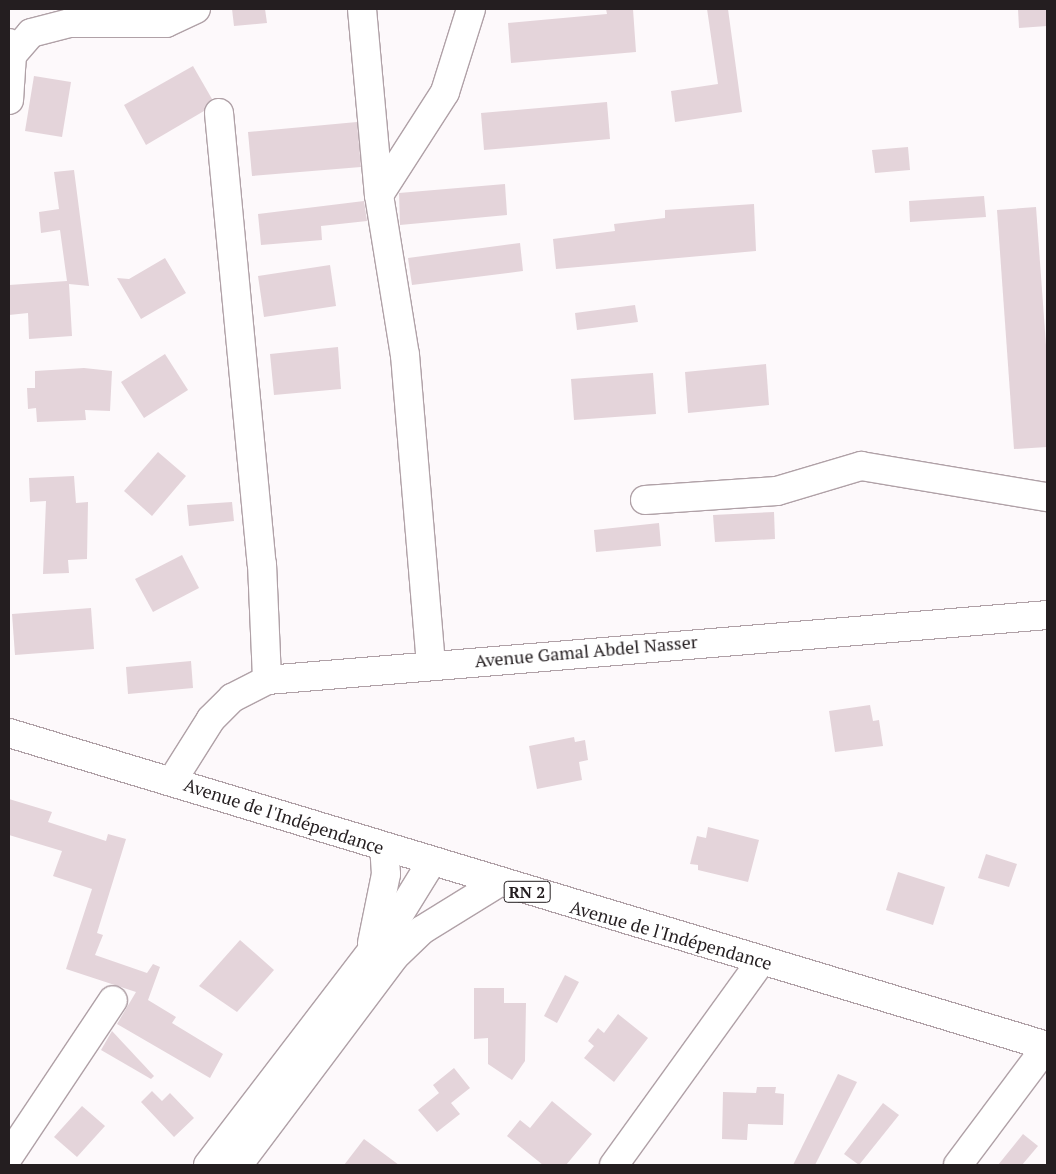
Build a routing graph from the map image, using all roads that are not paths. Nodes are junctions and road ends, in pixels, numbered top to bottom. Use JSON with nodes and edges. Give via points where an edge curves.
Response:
{"nodes":[{"id":1,"x":196,"y":9,"type":"edge"},
{"id":2,"x":362,"y":9,"type":"edge"},
{"id":3,"x":472,"y":9,"type":"edge"},
{"id":4,"x":11,"y":49,"type":"edge"},
{"id":5,"x":9,"y":100,"type":"edge"},
{"id":6,"x":219,"y":112,"type":"dead end"},
{"id":7,"x":379,"y":196,"type":"junction"},
{"id":8,"x":1047,"y":497,"type":"edge"},
{"id":9,"x":645,"y":500,"type":"dead end"},
{"id":10,"x":1047,"y":615,"type":"edge"},
{"id":11,"x":431,"y":664,"type":"junction"},
{"id":12,"x":267,"y":680,"type":"junction"},
{"id":13,"x":9,"y":733,"type":"edge"},
{"id":14,"x":172,"y":781,"type":"junction"},
{"id":15,"x":384,"y":848,"type":"junction"},
{"id":16,"x":431,"y":863,"type":"junction"},
{"id":17,"x":498,"y":883,"type":"junction"},
{"id":18,"x":370,"y":950,"type":"junction"},
{"id":19,"x":760,"y":961,"type":"junction"},
{"id":20,"x":113,"y":1000,"type":"dead end"},
{"id":21,"x":1047,"y":1046,"type":"edge"},
{"id":22,"x":9,"y":1156,"type":"edge"},
{"id":23,"x":208,"y":1165,"type":"edge"},
{"id":24,"x":238,"y":1165,"type":"edge"},
{"id":25,"x":614,"y":1165,"type":"edge"},
{"id":26,"x":958,"y":1165,"type":"edge"}],
"edges":[{"from":1,"to":4,"type":"street","via":[[166,23],[55,27],[31,33]]},
{"from":2,"to":7,"type":"street"},
{"from":3,"to":7,"type":"street","via":[[445,92]]},
{"from":4,"to":5,"type":"street"},
{"from":6,"to":12,"type":"street","via":[[262,554]]},
{"from":7,"to":11,"type":"street","via":[[405,355]]},
{"from":8,"to":9,"type":"street","via":[[861,466],[777,491]]},
{"from":10,"to":11,"type":"street","name":"Avenue Gamal Abdel Nasser"},
{"from":11,"to":12,"type":"street","name":"Avenue Gamal Abdel Nasser"},
{"from":12,"to":14,"type":"street","name":"Avenue Gamal Abdel Nasser","via":[[232,698],[211,719]]},
{"from":13,"to":14,"type":"street","name":"Avenue de l'Indépendance","number":"RN 2"},
{"from":14,"to":15,"type":"street","name":"Avenue de l'Indépendance","number":"RN 2"},
{"from":15,"to":16,"type":"street","name":"Avenue de l'Indépendance","number":"RN 2"},
{"from":15,"to":18,"type":"street","via":[[382,901]]},
{"from":16,"to":17,"type":"street","name":"Avenue de l'Indépendance","number":"RN 2"},
{"from":16,"to":18,"type":"street","via":[[414,895]]},
{"from":17,"to":19,"type":"street","name":"Avenue de l'Indépendance","number":"RN 2"},
{"from":17,"to":24,"type":"street","via":[[445,913],[394,958]]},
{"from":18,"to":23,"type":"street"},
{"from":19,"to":21,"type":"street","name":"Avenue de l'Indépendance","number":"RN 2"},
{"from":19,"to":25,"type":"street"},
{"from":20,"to":22,"type":"street"},
{"from":21,"to":26,"type":"street"}]}
